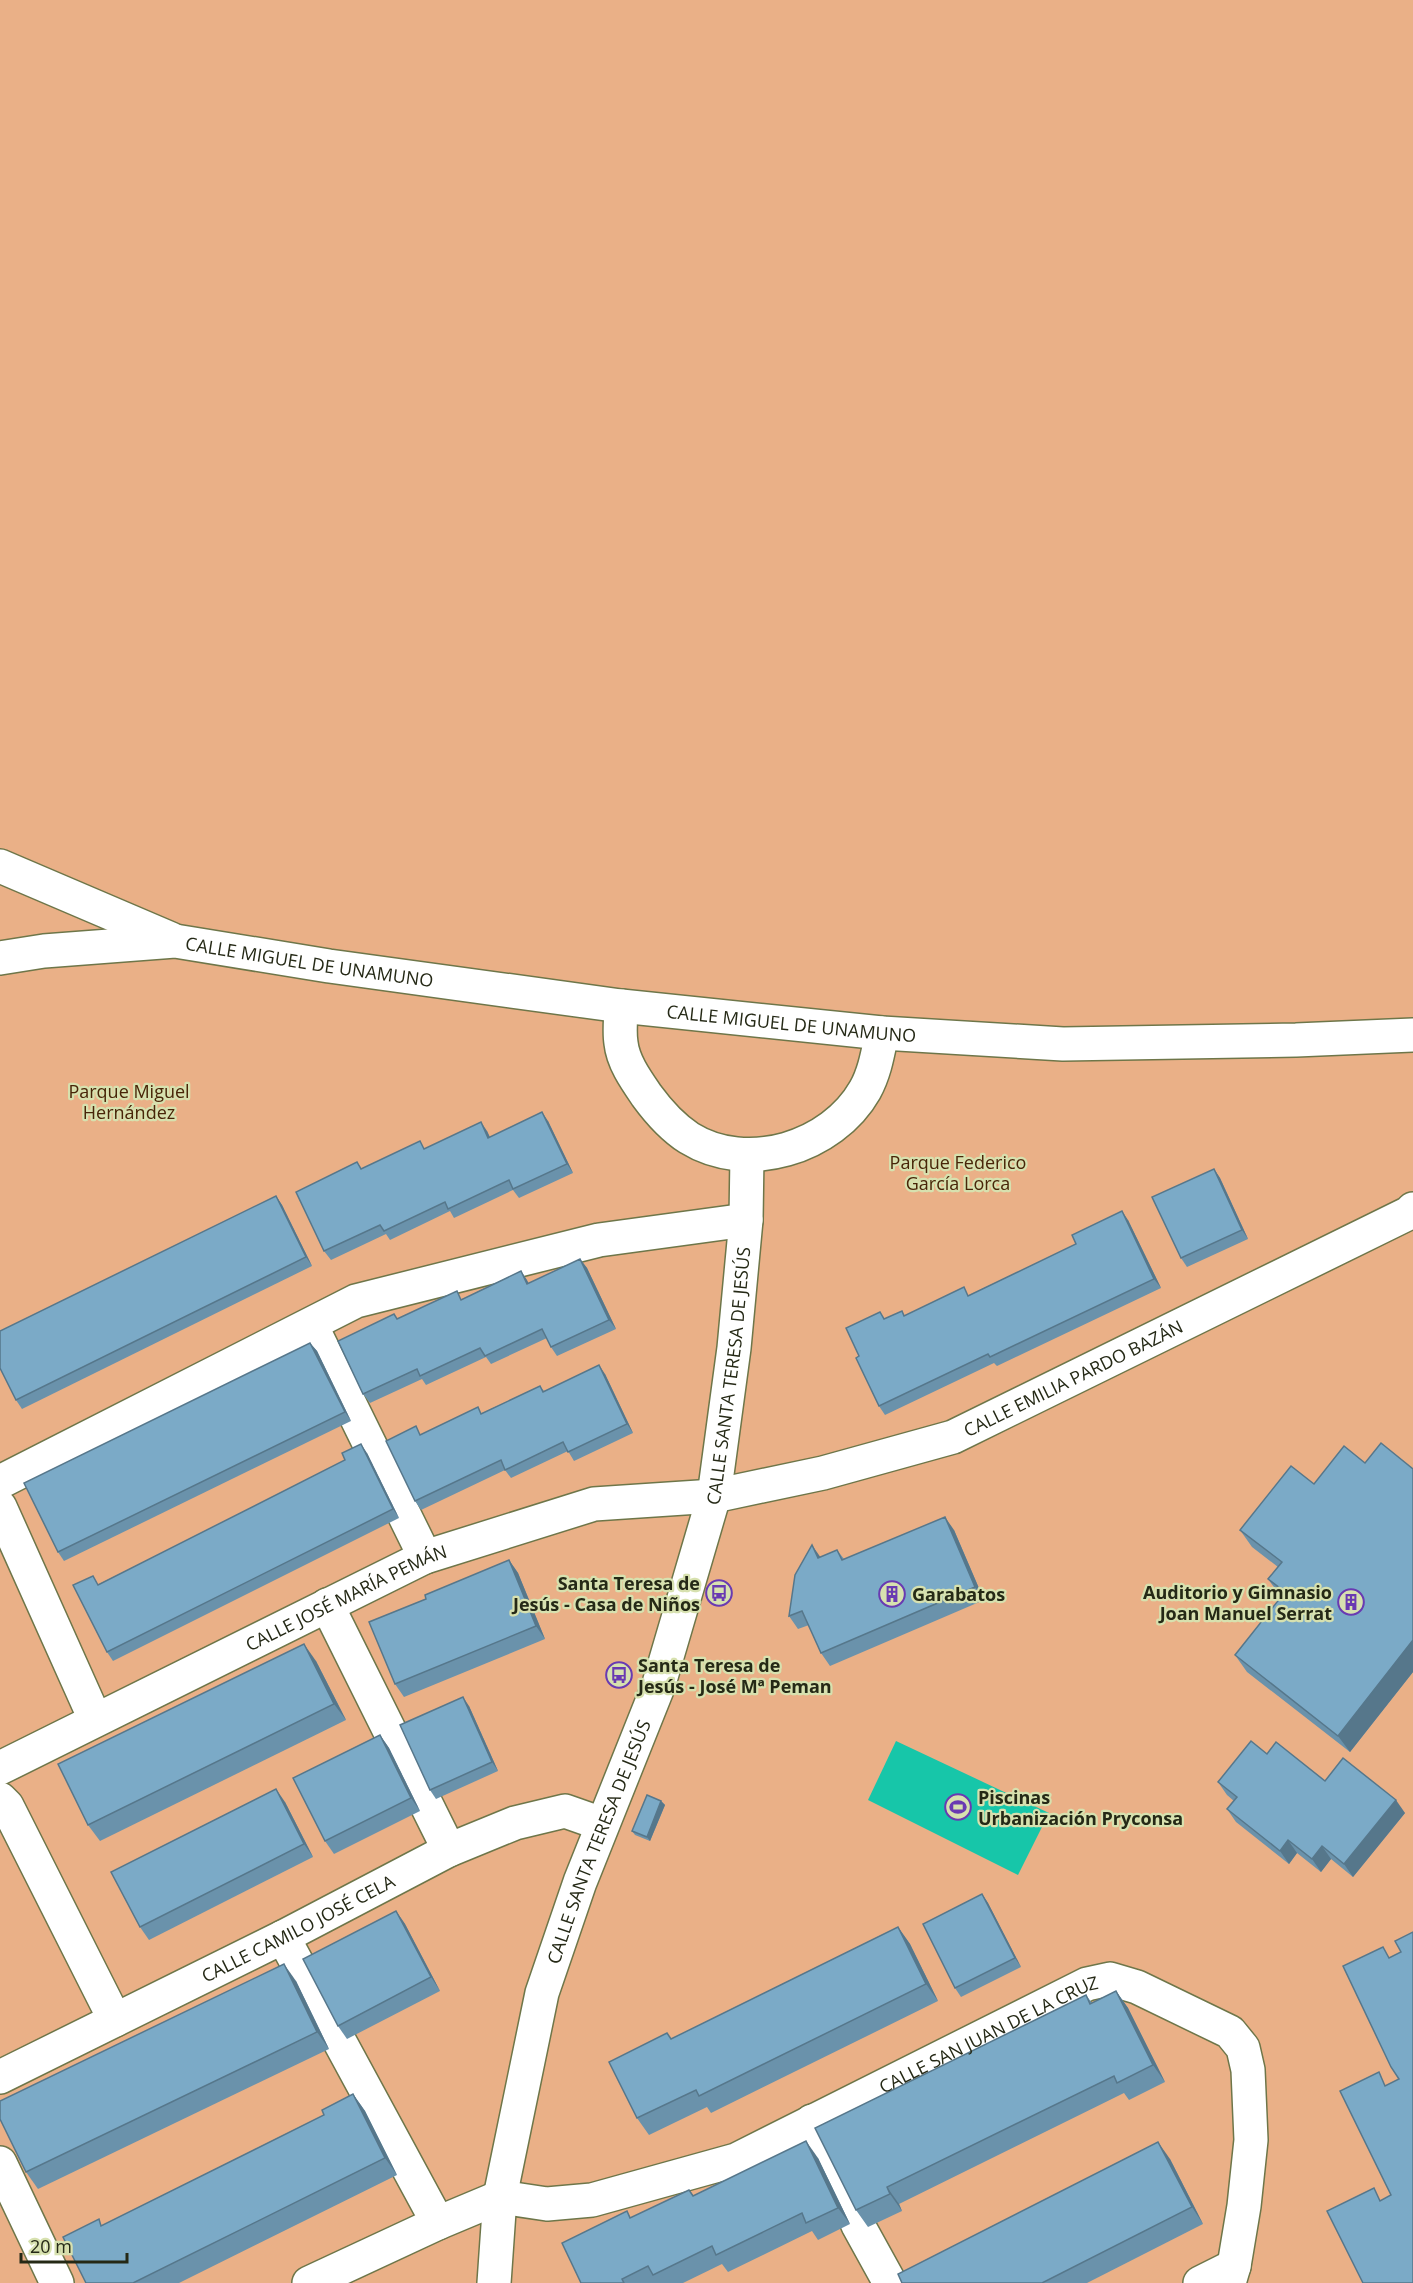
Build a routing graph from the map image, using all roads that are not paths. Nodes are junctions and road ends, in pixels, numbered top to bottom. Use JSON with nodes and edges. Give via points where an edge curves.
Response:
{"nodes":[{"id":1,"x":0,"y":866,"type":"edge"},
{"id":2,"x":175,"y":941,"type":"junction"},
{"id":3,"x":0,"y":958,"type":"edge"},
{"id":4,"x":621,"y":1006,"type":"junction"},
{"id":5,"x":882,"y":1033,"type":"junction"},
{"id":6,"x":1413,"y":1035,"type":"edge"},
{"id":7,"x":747,"y":1155,"type":"junction"},
{"id":8,"x":1413,"y":1209,"type":"edge"},
{"id":9,"x":746,"y":1220,"type":"junction"},
{"id":10,"x":311,"y":1325,"type":"junction"},
{"id":11,"x":0,"y":1482,"type":"edge"},
{"id":12,"x":714,"y":1496,"type":"junction"},
{"id":13,"x":0,"y":1507,"type":"edge"},
{"id":14,"x":425,"y":1557,"type":"junction"},
{"id":15,"x":327,"y":1605,"type":"junction"},
{"id":16,"x":95,"y":1719,"type":"junction"},
{"id":17,"x":0,"y":1768,"type":"edge"},
{"id":18,"x":0,"y":1799,"type":"edge"},
{"id":19,"x":602,"y":1824,"type":"junction"},
{"id":20,"x":449,"y":1850,"type":"junction"},
{"id":21,"x":283,"y":1937,"type":"junction"},
{"id":22,"x":115,"y":2020,"type":"junction"},
{"id":23,"x":0,"y":2077,"type":"edge"},
{"id":24,"x":812,"y":2121,"type":"junction"},
{"id":25,"x":0,"y":2163,"type":"edge"},
{"id":26,"x":500,"y":2198,"type":"junction"},
{"id":27,"x":438,"y":2223,"type":"junction"},
{"id":28,"x":1231,"y":2275,"type":"edge"},
{"id":29,"x":57,"y":2283,"type":"edge"},
{"id":30,"x":309,"y":2283,"type":"edge"},
{"id":31,"x":494,"y":2283,"type":"edge"},
{"id":32,"x":890,"y":2283,"type":"edge"},
{"id":33,"x":1200,"y":2283,"type":"edge"}],
"edges":[{"from":1,"to":2,"type":"street"},
{"from":2,"to":3,"type":"street"},
{"from":2,"to":4,"type":"street","name":"CALLE MIGUEL DE UNAMUNO"},
{"from":4,"to":5,"type":"street","name":"CALLE MIGUEL DE UNAMUNO"},
{"from":4,"to":7,"type":"street","via":[[621,1044],[633,1076],[659,1112],[689,1138]]},
{"from":5,"to":6,"type":"street","name":"CALLE MIGUEL DE UNAMUNO","via":[[1063,1044]]},
{"from":5,"to":7,"type":"street","via":[[865,1090],[845,1115],[816,1138],[779,1152]]},
{"from":7,"to":9,"type":"street","name":"CALLE SANTA TERESA DE JESÚS"},
{"from":8,"to":12,"type":"street","name":"CALLE EMILIA PARDO BAZÁN","via":[[953,1437],[823,1473]]},
{"from":9,"to":10,"type":"street","via":[[599,1240],[356,1302]]},
{"from":9,"to":12,"type":"street","name":"CALLE SANTA TERESA DE JESÚS"},
{"from":10,"to":11,"type":"street"},
{"from":10,"to":14,"type":"street"},
{"from":12,"to":14,"type":"street","name":"CALLE JOSÉ MARÍA PEMÁN","via":[[594,1504]]},
{"from":12,"to":19,"type":"street","name":"CALLE SANTA TERESA DE JESÚS","via":[[658,1687]]},
{"from":13,"to":16,"type":"street"},
{"from":14,"to":15,"type":"street","name":"CALLE JOSÉ MARÍA PEMÁN"},
{"from":15,"to":16,"type":"street","name":"CALLE JOSÉ MARÍA PEMÁN"},
{"from":15,"to":20,"type":"street"},
{"from":16,"to":17,"type":"street","name":"CALLE JOSÉ MARÍA PEMÁN"},
{"from":18,"to":22,"type":"street"},
{"from":19,"to":20,"type":"street","name":"CALLE CAMILO JOSÉ CELA","via":[[565,1811],[515,1823]]},
{"from":19,"to":26,"type":"street","name":"CALLE SANTA TERESA DE JESÚS","via":[[542,1994]]},
{"from":20,"to":21,"type":"street","name":"CALLE CAMILO JOSÉ CELA"},
{"from":21,"to":22,"type":"street","name":"CALLE CAMILO JOSÉ CELA"},
{"from":21,"to":27,"type":"street"},
{"from":22,"to":23,"type":"street","name":"CALLE CAMILO JOSÉ CELA"},
{"from":24,"to":26,"type":"street","name":"CALLE SAN JUAN DE LA CRUZ","via":[[736,2160],[592,2200],[547,2204]]},
{"from":24,"to":28,"type":"street","name":"CALLE SAN JUAN DE LA CRUZ","via":[[1087,1984],[1110,1979],[1137,1987],[1230,2032],[1243,2048],[1248,2070],[1251,2140]]},
{"from":24,"to":32,"type":"street","via":[[858,2225]]},
{"from":25,"to":29,"type":"street"},
{"from":26,"to":27,"type":"street"},
{"from":26,"to":31,"type":"street","name":"CALLE SANTA TERESA DE JESÚS"},
{"from":27,"to":30,"type":"street"},
{"from":28,"to":33,"type":"street"}]}
